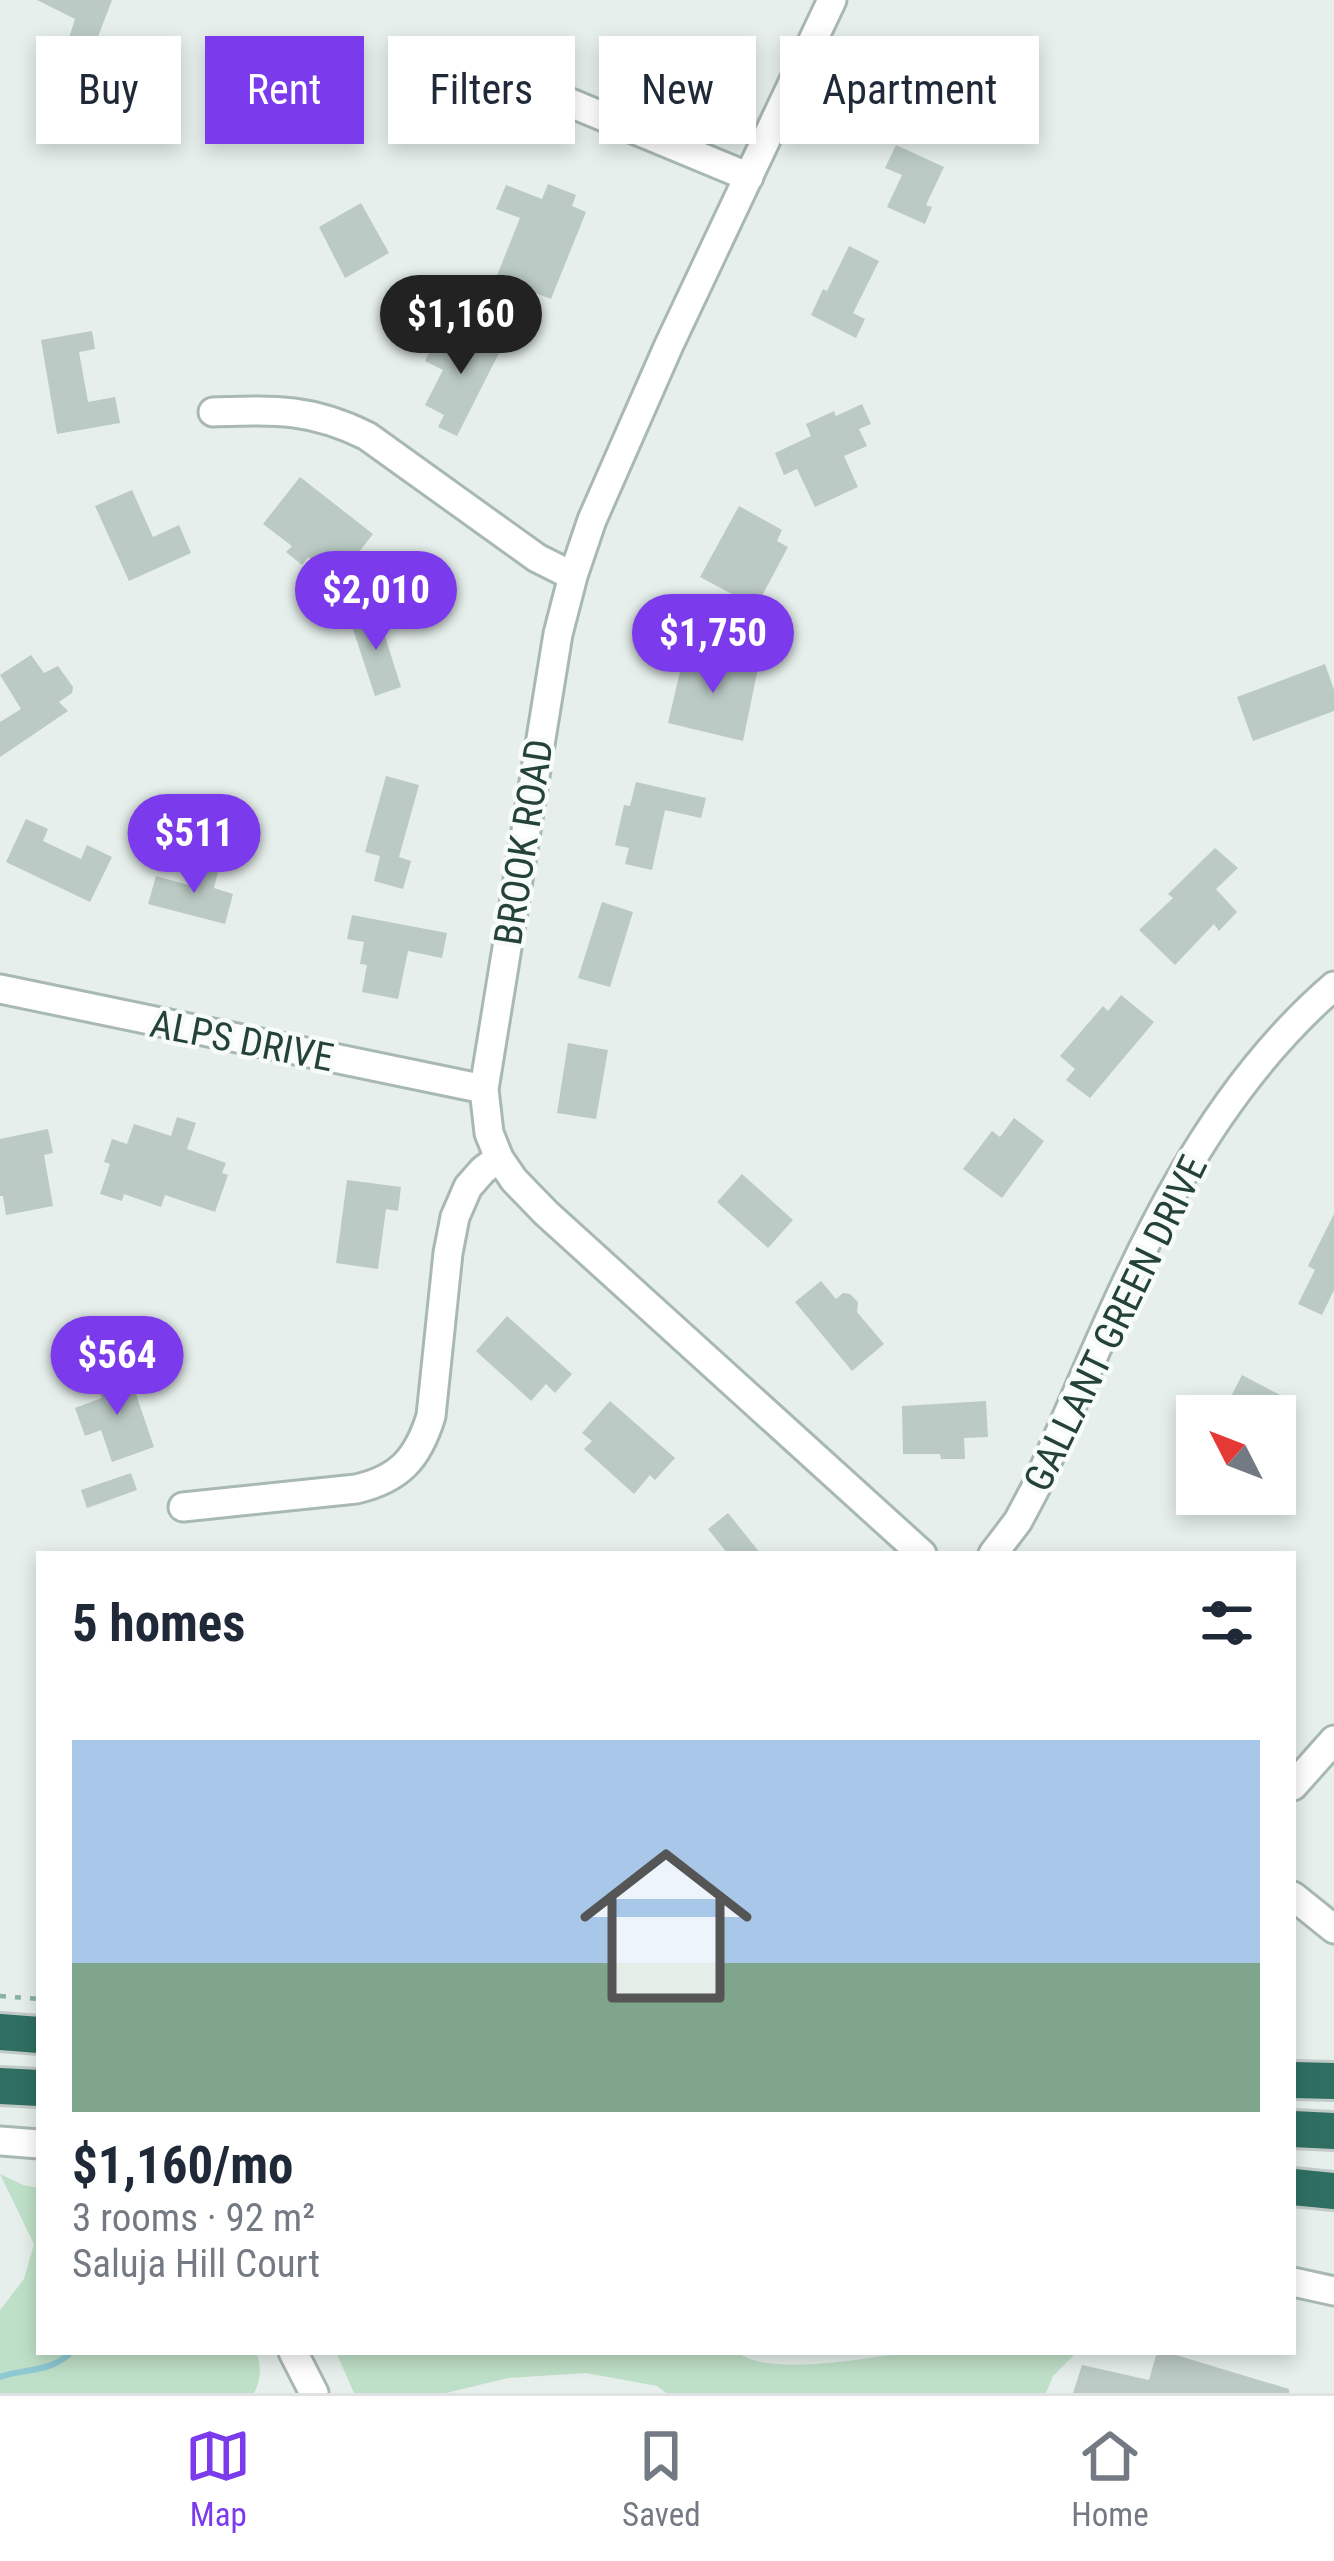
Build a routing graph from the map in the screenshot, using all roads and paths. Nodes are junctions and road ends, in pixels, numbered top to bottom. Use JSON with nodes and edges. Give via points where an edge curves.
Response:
{"nodes":[{"id":1,"x":832,"y":0,"type":"edge"},
{"id":2,"x":575,"y":104,"type":"edge"},
{"id":3,"x":749,"y":176,"type":"junction"},
{"id":4,"x":213,"y":412,"type":"dead end"},
{"id":5,"x":573,"y":576,"type":"junction"},
{"id":6,"x":1334,"y":986,"type":"edge"},
{"id":7,"x":0,"y":989,"type":"edge"},
{"id":8,"x":484,"y":1089,"type":"junction"},
{"id":9,"x":500,"y":1159,"type":"junction"},
{"id":10,"x":183,"y":1507,"type":"dead end"},
{"id":11,"x":919,"y":1551,"type":"edge"},
{"id":12,"x":995,"y":1551,"type":"edge"},
{"id":13,"x":1334,"y":1740,"type":"edge"},
{"id":14,"x":1296,"y":1783,"type":"edge"},
{"id":15,"x":1296,"y":1898,"type":"edge"},
{"id":16,"x":1334,"y":1929,"type":"edge"},
{"id":17,"x":36,"y":2002,"type":"edge"},
{"id":18,"x":9,"y":2026,"type":"edge"},
{"id":19,"x":1296,"y":2080,"type":"edge"},
{"id":20,"x":1334,"y":2081,"type":"edge"},
{"id":21,"x":0,"y":2086,"type":"edge"},
{"id":22,"x":36,"y":2088,"type":"edge"},
{"id":23,"x":1296,"y":2128,"type":"edge"},
{"id":24,"x":1334,"y":2132,"type":"edge"},
{"id":25,"x":0,"y":2141,"type":"edge"},
{"id":26,"x":36,"y":2144,"type":"edge"},
{"id":27,"x":1296,"y":2187,"type":"edge"},
{"id":28,"x":1334,"y":2192,"type":"edge"},
{"id":29,"x":1296,"y":2283,"type":"edge"},
{"id":30,"x":1334,"y":2290,"type":"edge"},
{"id":31,"x":295,"y":2355,"type":"edge"},
{"id":32,"x":314,"y":2393,"type":"edge"}],
"edges":[{"from":1,"to":3,"type":"street","name":"BROOK ROAD"},
{"from":2,"to":3,"type":"street"},
{"from":3,"to":5,"type":"street","name":"BROOK ROAD"},
{"from":4,"to":5,"type":"street","via":[[280,410],[340,422]]},
{"from":5,"to":8,"type":"street","name":"BROOK ROAD"},
{"from":6,"to":12,"type":"street","name":"GALLANT GREEN DRIVE","via":[[1281,1037],[1207,1132],[1139,1257],[1035,1490]]},
{"from":7,"to":8,"type":"street","name":"ALPS DRIVE"},
{"from":8,"to":9,"type":"street","name":"BROOK ROAD"},
{"from":9,"to":10,"type":"street","via":[[468,1187],[455,1217],[431,1416],[411,1459],[395,1475],[356,1489]]},
{"from":9,"to":11,"type":"street","name":"BROOK ROAD","via":[[546,1213]]},
{"from":13,"to":14,"type":"street"},
{"from":15,"to":16,"type":"street"},
{"from":17,"to":18,"type":"path"},
{"from":19,"to":20,"type":"highway"},
{"from":21,"to":22,"type":"highway"},
{"from":23,"to":24,"type":"highway"},
{"from":25,"to":26,"type":"street"},
{"from":27,"to":28,"type":"highway"},
{"from":29,"to":30,"type":"street"},
{"from":31,"to":32,"type":"street"}]}
